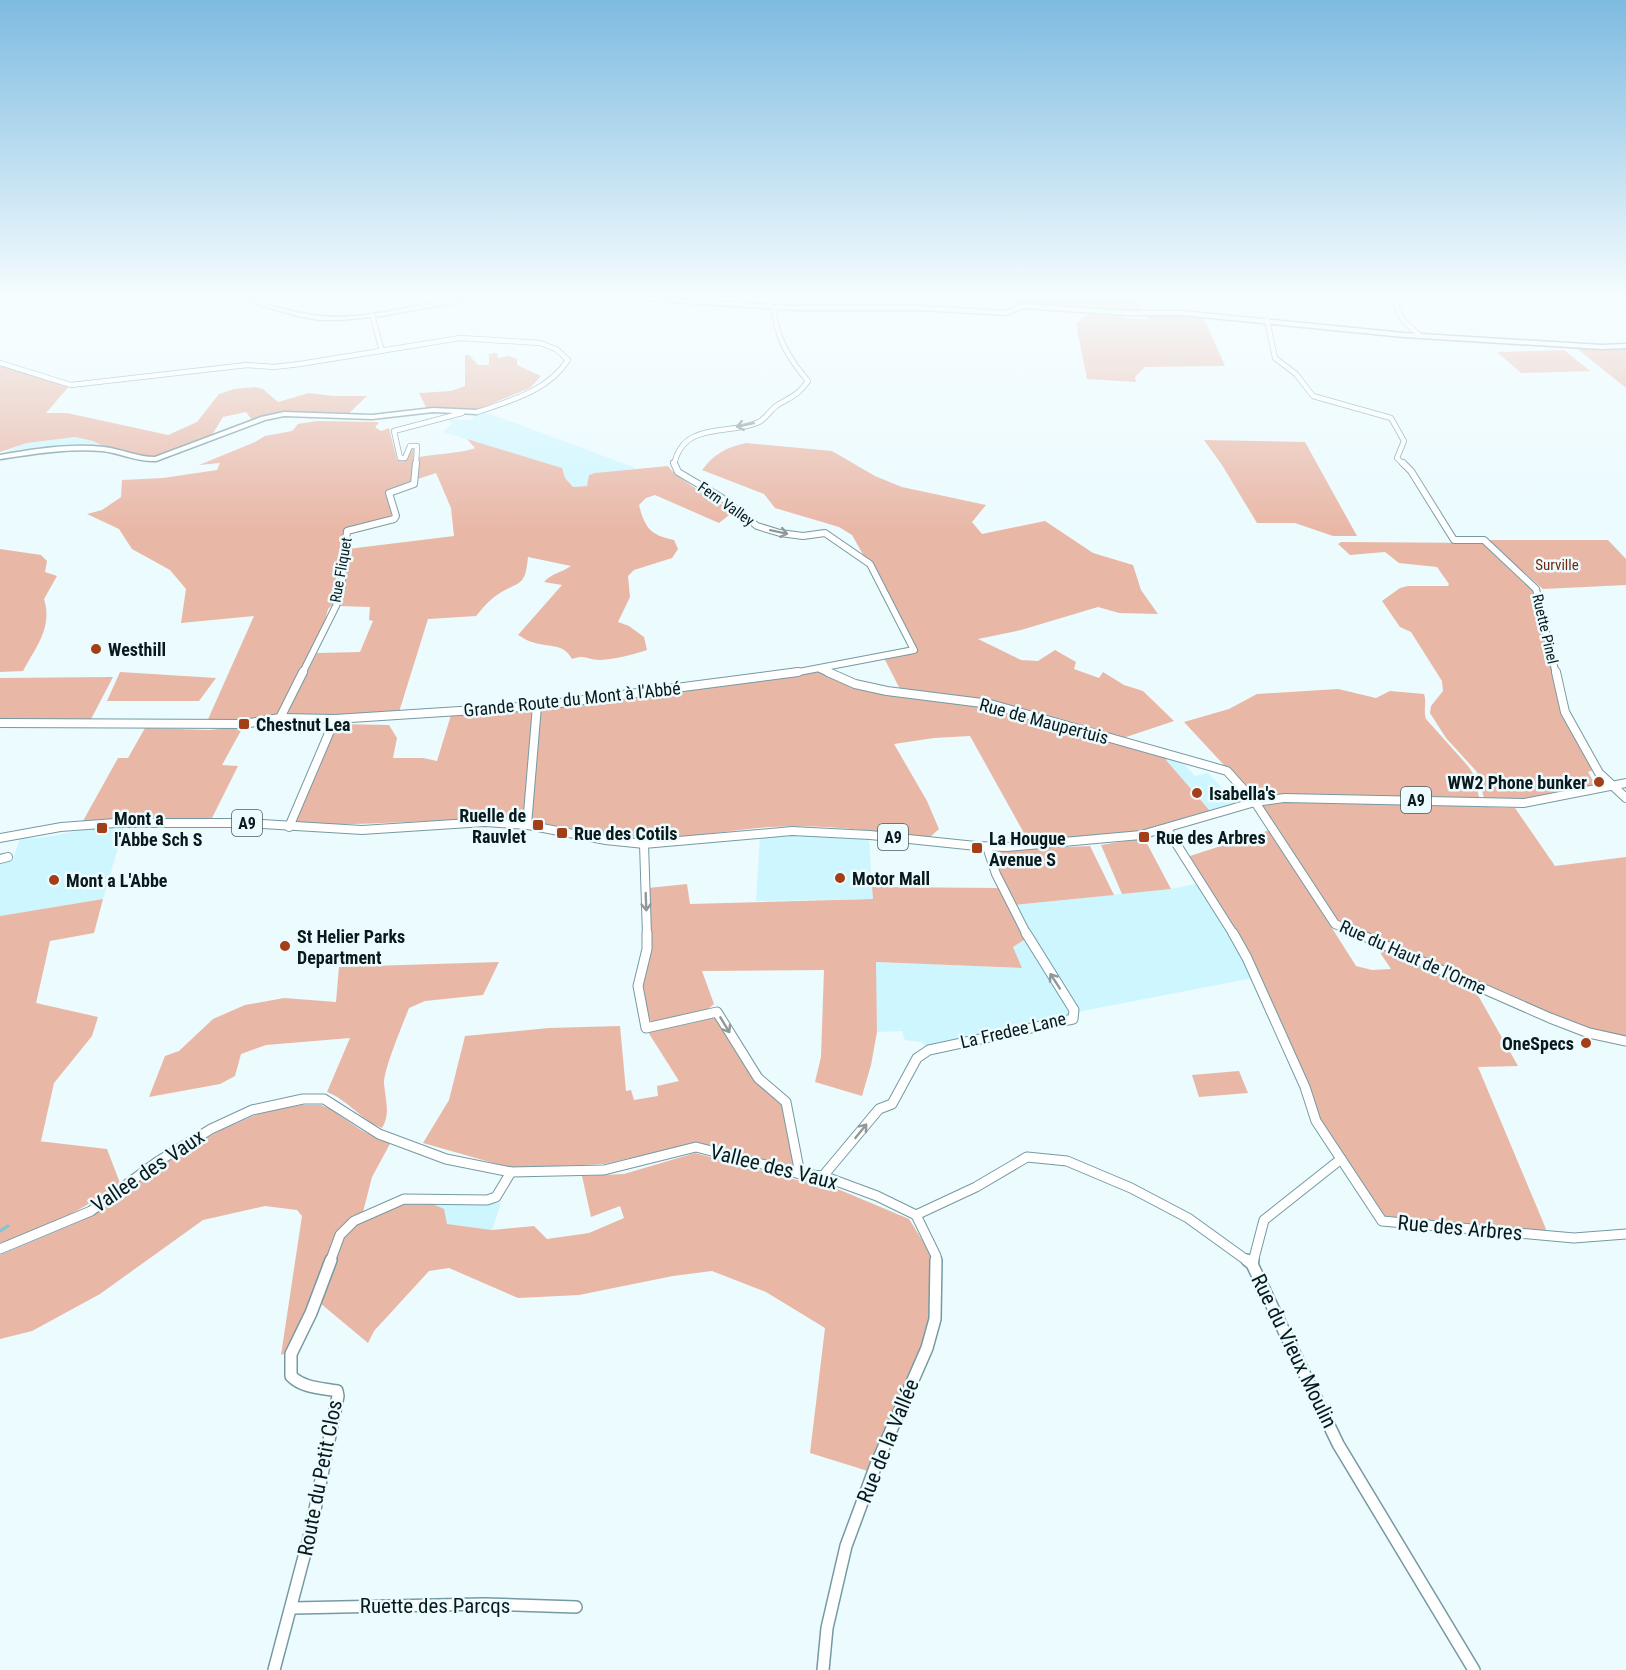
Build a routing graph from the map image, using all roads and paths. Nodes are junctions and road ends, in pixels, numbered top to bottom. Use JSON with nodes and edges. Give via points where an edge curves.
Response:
{"nodes":[{"id":1,"x":40,"y":375,"type":"edge"},
{"id":2,"x":160,"y":375,"type":"edge"},
{"id":3,"x":557,"y":375,"type":"edge"},
{"id":4,"x":803,"y":375,"type":"edge"},
{"id":5,"x":1297,"y":375,"type":"edge"},
{"id":6,"x":477,"y":412,"type":"joint"},
{"id":7,"x":462,"y":413,"type":"junction"},
{"id":8,"x":0,"y":457,"type":"edge"},
{"id":9,"x":819,"y":669,"type":"junction"},
{"id":10,"x":537,"y":706,"type":"junction"},
{"id":11,"x":280,"y":718,"type":"junction"},
{"id":12,"x":335,"y":719,"type":"junction"},
{"id":13,"x":0,"y":723,"type":"edge"},
{"id":14,"x":1620,"y":785,"type":"edge"},
{"id":15,"x":1626,"y":798,"type":"edge"},
{"id":16,"x":1255,"y":802,"type":"junction"},
{"id":17,"x":527,"y":825,"type":"junction"},
{"id":18,"x":289,"y":827,"type":"junction"},
{"id":19,"x":1167,"y":829,"type":"junction"},
{"id":20,"x":0,"y":838,"type":"edge"},
{"id":21,"x":644,"y":844,"type":"junction"},
{"id":22,"x":987,"y":847,"type":"junction"},
{"id":23,"x":1626,"y":1041,"type":"edge"},
{"id":24,"x":1341,"y":1159,"type":"junction"},
{"id":25,"x":511,"y":1173,"type":"junction"},
{"id":26,"x":800,"y":1174,"type":"junction"},
{"id":27,"x":823,"y":1176,"type":"junction"},
{"id":28,"x":916,"y":1215,"type":"junction"},
{"id":29,"x":1626,"y":1234,"type":"edge"},
{"id":30,"x":0,"y":1249,"type":"edge"},
{"id":31,"x":1252,"y":1264,"type":"junction"},
{"id":32,"x":576,"y":1607,"type":"dead end"},
{"id":33,"x":293,"y":1608,"type":"junction"},
{"id":34,"x":274,"y":1670,"type":"edge"},
{"id":35,"x":823,"y":1670,"type":"edge"},
{"id":36,"x":1474,"y":1670,"type":"edge"}],
"edges":[{"from":1,"to":2,"type":"street","via":[[71,385]]},
{"from":3,"to":6,"type":"street","via":[[517,397]]},
{"from":4,"to":9,"type":"street","name":"Fern Valley","one_way":true,"via":[[808,381],[800,393],[775,407],[759,422],[695,435],[676,455],[674,465],[678,472],[722,498],[757,526],[803,536],[825,533],[870,564],[914,650]]},
{"from":5,"to":14,"type":"street","name":"Ruette Pinel","via":[[1313,396],[1391,418],[1404,441],[1397,458],[1411,471],[1454,540],[1484,540],[1536,589],[1565,712],[1599,773]]},
{"from":6,"to":7,"type":"main road"},
{"from":7,"to":8,"type":"main road","via":[[433,410],[372,417],[284,414],[263,418],[156,459],[141,460],[100,449],[41,450]]},
{"from":7,"to":11,"type":"street","name":"Rue Fliquet","via":[[394,431],[400,458],[405,458],[410,446],[417,446],[416,479],[414,484],[389,492],[394,519],[347,531],[336,606]]},
{"from":9,"to":10,"type":"street","name":"Grande Route du Mont à l'Abbé"},
{"from":9,"to":16,"type":"street","name":"Rue de Maupertuis","via":[[855,684],[887,691],[990,704],[1227,771]]},
{"from":10,"to":12,"type":"street","name":"Grande Route du Mont à l'Abbé"},
{"from":10,"to":17,"type":"street"},
{"from":11,"to":12,"type":"street","name":"Grande Route du Mont à l'Abbé"},
{"from":11,"to":13,"type":"street","name":"Grande Route du Mont à l'Abbé","via":[[244,724]]},
{"from":12,"to":18,"type":"street"},
{"from":14,"to":15,"type":"street"},
{"from":14,"to":16,"type":"main road","number":"A9","via":[[1524,803],[1328,797]]},
{"from":16,"to":19,"type":"main road","number":"A9"},
{"from":16,"to":23,"type":"street","name":"Rue du Haut de l'Orme","via":[[1335,924],[1550,1018],[1589,1033]]},
{"from":17,"to":18,"type":"main road","number":"A9","via":[[451,823],[362,830]]},
{"from":17,"to":21,"type":"main road","number":"A9"},
{"from":18,"to":20,"type":"main road","number":"A9","via":[[115,823],[61,827]]},
{"from":19,"to":22,"type":"main road","number":"A9","via":[[1094,841]]},
{"from":19,"to":24,"type":"street","name":"Rue des Arbres","via":[[1247,958],[1305,1087],[1316,1121]]},
{"from":21,"to":22,"type":"main road","number":"A9","via":[[792,831]]},
{"from":21,"to":26,"type":"street","one_way":true,"via":[[647,949],[638,986],[646,1028],[717,1012],[758,1078],[786,1102]]},
{"from":27,"to":22,"type":"street","name":"La Fredee Lane","one_way":true,"via":[[879,1109],[892,1104],[917,1058],[929,1050],[1073,1018],[1074,1010],[1011,906]]},
{"from":24,"to":29,"type":"street","name":"Rue des Arbres","via":[[1382,1221],[1575,1238]]},
{"from":24,"to":31,"type":"street","via":[[1264,1220]]},
{"from":25,"to":26,"type":"street","name":"Vallee des Vaux","via":[[604,1170],[696,1147]]},
{"from":25,"to":30,"type":"street","name":"Vallee des Vaux","via":[[446,1159],[379,1134],[324,1099],[303,1099],[252,1110],[211,1129],[157,1162],[91,1211]]},
{"from":25,"to":33,"type":"street","name":"Route du Petit Clos","via":[[496,1197],[404,1199],[354,1221],[340,1235],[291,1354],[291,1376],[296,1381],[332,1388],[338,1396]]},
{"from":26,"to":27,"type":"street","name":"Vallee des Vaux"},
{"from":27,"to":28,"type":"street","name":"Vallee des Vaux"},
{"from":28,"to":31,"type":"street","name":"Rue du Vieux Moulin","via":[[1027,1157],[1067,1161],[1188,1218]]},
{"from":28,"to":35,"type":"street","name":"Rue de la Vallée","via":[[936,1256],[935,1319],[927,1348],[844,1549],[825,1635]]},
{"from":31,"to":36,"type":"street","name":"Rue du Vieux Moulin","via":[[1338,1444]]},
{"from":32,"to":33,"type":"street","name":"Ruette des Parcqs"},
{"from":33,"to":34,"type":"street","name":"Route du Petit Clos"}]}
